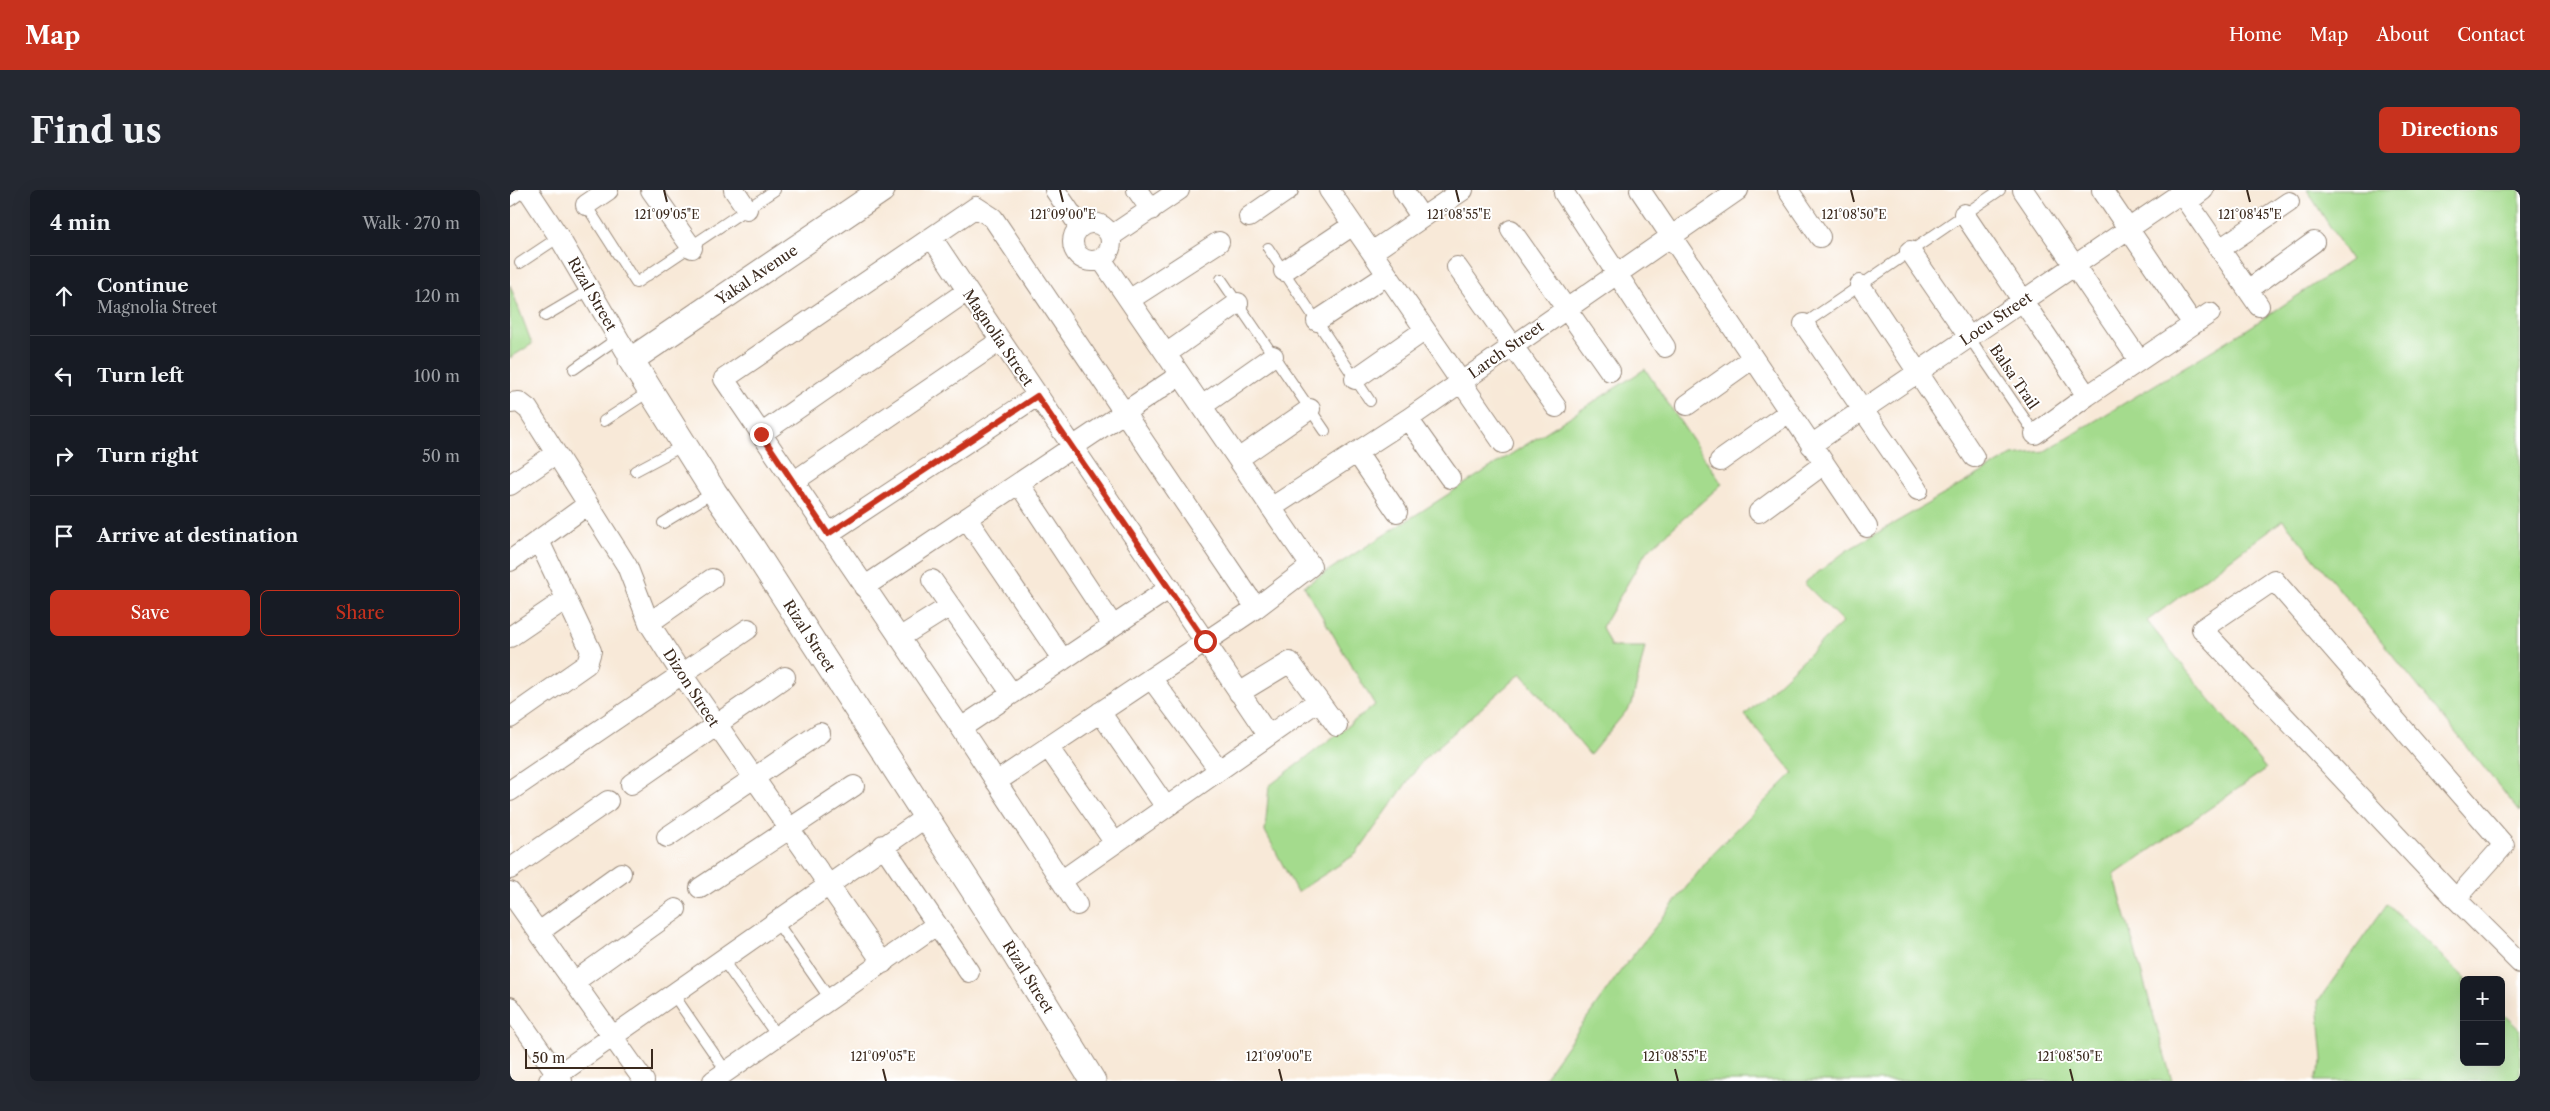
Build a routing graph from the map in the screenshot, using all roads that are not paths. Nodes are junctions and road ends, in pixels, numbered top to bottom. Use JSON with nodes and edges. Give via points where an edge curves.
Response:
{"nodes":[{"id":1,"x":527,"y":190,"type":"edge"},
{"id":2,"x":608,"y":190,"type":"edge"},
{"id":3,"x":652,"y":190,"type":"edge"},
{"id":4,"x":734,"y":190,"type":"edge"},
{"id":5,"x":775,"y":190,"type":"edge"},
{"id":6,"x":882,"y":190,"type":"edge"},
{"id":7,"x":1055,"y":190,"type":"edge"},
{"id":8,"x":1137,"y":190,"type":"edge"},
{"id":9,"x":1179,"y":190,"type":"edge"},
{"id":10,"x":1288,"y":190,"type":"edge"},
{"id":11,"x":1329,"y":190,"type":"edge"},
{"id":12,"x":1403,"y":190,"type":"edge"},
{"id":13,"x":1463,"y":190,"type":"edge"},
{"id":14,"x":1640,"y":190,"type":"edge"},
{"id":15,"x":1788,"y":190,"type":"edge"},
{"id":16,"x":2000,"y":190,"type":"edge"},
{"id":17,"x":2023,"y":190,"type":"edge"},
{"id":18,"x":2102,"y":190,"type":"edge"},
{"id":19,"x":2203,"y":190,"type":"edge"},
{"id":20,"x":1564,"y":193,"type":"dead end"},
{"id":21,"x":1726,"y":193,"type":"edge"},
{"id":22,"x":2182,"y":195,"type":"edge"},
{"id":23,"x":510,"y":201,"type":"edge"},
{"id":24,"x":2289,"y":202,"type":"dead end"},
{"id":25,"x":586,"y":205,"type":"joint"},
{"id":26,"x":747,"y":209,"type":"junction"},
{"id":27,"x":1151,"y":210,"type":"junction"},
{"id":28,"x":1964,"y":214,"type":"junction"},
{"id":29,"x":1249,"y":217,"type":"dead end"},
{"id":30,"x":1422,"y":218,"type":"junction"},
{"id":31,"x":1353,"y":225,"type":"junction"},
{"id":32,"x":1080,"y":228,"type":"junction"},
{"id":33,"x":2128,"y":229,"type":"junction"},
{"id":34,"x":1511,"y":230,"type":"dead end"},
{"id":35,"x":1110,"y":236,"type":"junction"},
{"id":36,"x":1671,"y":236,"type":"junction"},
{"id":37,"x":1820,"y":236,"type":"dead end"},
{"id":38,"x":559,"y":237,"type":"junction"},
{"id":39,"x":932,"y":238,"type":"junction"},
{"id":40,"x":1219,"y":242,"type":"dead end"},
{"id":41,"x":2314,"y":242,"type":"dead end"},
{"id":42,"x":692,"y":248,"type":"junction"},
{"id":43,"x":1268,"y":248,"type":"dead end"},
{"id":44,"x":2220,"y":249,"type":"junction"},
{"id":45,"x":1910,"y":251,"type":"junction"},
{"id":46,"x":1372,"y":252,"type":"junction"},
{"id":47,"x":1101,"y":259,"type":"junction"},
{"id":48,"x":520,"y":263,"type":"dead end"},
{"id":49,"x":2074,"y":265,"type":"junction"},
{"id":50,"x":1457,"y":267,"type":"dead end"},
{"id":51,"x":1284,"y":271,"type":"junction"},
{"id":52,"x":1616,"y":274,"type":"junction"},
{"id":53,"x":1387,"y":275,"type":"junction"},
{"id":54,"x":1221,"y":279,"type":"dead end"},
{"id":55,"x":1860,"y":285,"type":"junction"},
{"id":56,"x":590,"y":290,"type":"junction"},
{"id":57,"x":967,"y":291,"type":"junction"},
{"id":58,"x":1129,"y":300,"type":"junction"},
{"id":59,"x":2022,"y":300,"type":"junction"},
{"id":60,"x":1238,"y":303,"type":"junction"},
{"id":61,"x":1567,"y":308,"type":"junction"},
{"id":62,"x":2210,"y":312,"type":"dead end"},
{"id":63,"x":545,"y":316,"type":"dead end"},
{"id":64,"x":1317,"y":321,"type":"junction"},
{"id":65,"x":1804,"y":324,"type":"joint"},
{"id":66,"x":2193,"y":324,"type":"junction"},
{"id":67,"x":1425,"y":330,"type":"junction"},
{"id":68,"x":1969,"y":337,"type":"junction"},
{"id":69,"x":618,"y":338,"type":"junction"},
{"id":70,"x":1000,"y":341,"type":"junction"},
{"id":71,"x":1513,"y":345,"type":"junction"},
{"id":72,"x":1665,"y":347,"type":"dead end"},
{"id":73,"x":1166,"y":354,"type":"junction"},
{"id":74,"x":1273,"y":356,"type":"junction"},
{"id":75,"x":1753,"y":358,"type":"junction"},
{"id":76,"x":631,"y":360,"type":"junction"},
{"id":77,"x":2139,"y":360,"type":"junction"},
{"id":78,"x":574,"y":369,"type":"dead end"},
{"id":79,"x":1610,"y":371,"type":"dead end"},
{"id":80,"x":1918,"y":372,"type":"junction"},
{"id":81,"x":1180,"y":375,"type":"junction"},
{"id":82,"x":1355,"y":379,"type":"junction"},
{"id":83,"x":1460,"y":381,"type":"junction"},
{"id":84,"x":651,"y":390,"type":"junction"},
{"id":85,"x":1037,"y":396,"type":"junction"},
{"id":86,"x":2087,"y":396,"type":"junction"},
{"id":87,"x":1370,"y":401,"type":"dead end"},
{"id":88,"x":514,"y":403,"type":"edge"},
{"id":89,"x":1202,"y":406,"type":"junction"},
{"id":90,"x":1687,"y":406,"type":"dead end"},
{"id":91,"x":1556,"y":408,"type":"dead end"},
{"id":92,"x":1310,"y":409,"type":"junction"},
{"id":93,"x":1863,"y":409,"type":"junction"},
{"id":94,"x":1125,"y":412,"type":"junction"},
{"id":95,"x":1789,"y":412,"type":"junction"},
{"id":96,"x":1408,"y":419,"type":"junction"},
{"id":97,"x":604,"y":421,"type":"dead end"},
{"id":98,"x":1325,"y":432,"type":"dead end"},
{"id":99,"x":761,"y":434,"type":"junction"},
{"id":100,"x":2035,"y":434,"type":"joint"},
{"id":101,"x":1503,"y":443,"type":"dead end"},
{"id":102,"x":684,"y":445,"type":"junction"},
{"id":103,"x":1811,"y":445,"type":"junction"},
{"id":104,"x":1072,"y":448,"type":"junction"},
{"id":105,"x":1357,"y":453,"type":"junction"},
{"id":106,"x":555,"y":454,"type":"junction"},
{"id":107,"x":1974,"y":457,"type":"dead end"},
{"id":108,"x":1238,"y":459,"type":"junction"},
{"id":109,"x":1720,"y":461,"type":"dead end"},
{"id":110,"x":1824,"y":464,"type":"junction"},
{"id":111,"x":635,"y":471,"type":"dead end"},
{"id":112,"x":1450,"y":478,"type":"dead end"},
{"id":113,"x":794,"y":482,"type":"junction"},
{"id":114,"x":1019,"y":484,"type":"junction"},
{"id":115,"x":510,"y":485,"type":"edge"},
{"id":116,"x":1918,"y":490,"type":"dead end"},
{"id":117,"x":714,"y":492,"type":"junction"},
{"id":118,"x":587,"y":505,"type":"junction"},
{"id":119,"x":1271,"y":508,"type":"junction"},
{"id":120,"x":1397,"y":512,"type":"dead end"},
{"id":121,"x":1759,"y":512,"type":"dead end"},
{"id":122,"x":967,"y":519,"type":"junction"},
{"id":123,"x":663,"y":523,"type":"dead end"},
{"id":124,"x":1867,"y":527,"type":"dead end"},
{"id":125,"x":828,"y":534,"type":"junction"},
{"id":126,"x":539,"y":540,"type":"junction"},
{"id":127,"x":510,"y":561,"type":"edge"},
{"id":128,"x":712,"y":579,"type":"dead end"},
{"id":129,"x":932,"y":580,"type":"dead end"},
{"id":130,"x":864,"y":587,"type":"junction"},
{"id":131,"x":1170,"y":588,"type":"junction"},
{"id":132,"x":566,"y":599,"type":"junction"},
{"id":133,"x":950,"y":606,"type":"junction"},
{"id":134,"x":1256,"y":608,"type":"junction"},
{"id":135,"x":649,"y":622,"type":"junction"},
{"id":136,"x":1113,"y":626,"type":"junction"},
{"id":137,"x":748,"y":629,"type":"dead end"},
{"id":138,"x":510,"y":637,"type":"edge"},
{"id":139,"x":899,"y":638,"type":"junction"},
{"id":140,"x":1205,"y":641,"type":"junction"},
{"id":141,"x":1063,"y":660,"type":"junction"},
{"id":142,"x":681,"y":673,"type":"junction"},
{"id":143,"x":784,"y":677,"type":"dead end"},
{"id":144,"x":1151,"y":678,"type":"junction"},
{"id":145,"x":1239,"y":693,"type":"junction"},
{"id":146,"x":1012,"y":694,"type":"junction"},
{"id":147,"x":1318,"y":701,"type":"junction"},
{"id":148,"x":1100,"y":712,"type":"junction"},
{"id":149,"x":510,"y":718,"type":"edge"},
{"id":150,"x":715,"y":724,"type":"junction"},
{"id":151,"x":1337,"y":726,"type":"dead end"},
{"id":152,"x":961,"y":728,"type":"junction"},
{"id":153,"x":820,"y":733,"type":"dead end"},
{"id":154,"x":1268,"y":735,"type":"junction"},
{"id":155,"x":1048,"y":747,"type":"junction"},
{"id":156,"x":1219,"y":770,"type":"junction"},
{"id":157,"x":753,"y":778,"type":"junction"},
{"id":158,"x":996,"y":782,"type":"junction"},
{"id":159,"x":631,"y":784,"type":"dead end"},
{"id":160,"x":854,"y":786,"type":"dead end"},
{"id":161,"x":510,"y":790,"type":"edge"},
{"id":162,"x":608,"y":801,"type":"dead end"},
{"id":163,"x":1166,"y":807,"type":"junction"},
{"id":164,"x":926,"y":817,"type":"junction"},
{"id":165,"x":788,"y":829,"type":"junction"},
{"id":166,"x":667,"y":837,"type":"dead end"},
{"id":167,"x":1115,"y":843,"type":"junction"},
{"id":168,"x":883,"y":846,"type":"junction"},
{"id":169,"x":510,"y":869,"type":"edge"},
{"id":170,"x":621,"y":873,"type":"dead end"},
{"id":171,"x":1061,"y":880,"type":"junction"},
{"id":172,"x":827,"y":885,"type":"junction"},
{"id":173,"x":700,"y":888,"type":"dead end"},
{"id":174,"x":510,"y":892,"type":"edge"},
{"id":175,"x":2456,"y":899,"type":"junction"},
{"id":176,"x":1077,"y":905,"type":"dead end"},
{"id":177,"x":676,"y":909,"type":"dead end"},
{"id":178,"x":776,"y":921,"type":"junction"},
{"id":179,"x":936,"y":925,"type":"junction"},
{"id":180,"x":539,"y":932,"type":"junction"},
{"id":181,"x":722,"y":959,"type":"junction"},
{"id":182,"x":2520,"y":963,"type":"edge"},
{"id":183,"x":883,"y":964,"type":"junction"},
{"id":184,"x":969,"y":972,"type":"dead end"},
{"id":185,"x":574,"y":982,"type":"junction"},
{"id":186,"x":673,"y":994,"type":"junction"},
{"id":187,"x":830,"y":999,"type":"junction"},
{"id":188,"x":510,"y":1007,"type":"edge"},
{"id":189,"x":613,"y":1036,"type":"junction"},
{"id":190,"x":777,"y":1036,"type":"junction"},
{"id":191,"x":719,"y":1076,"type":"edge"},
{"id":192,"x":557,"y":1079,"type":"edge"},
{"id":193,"x":644,"y":1081,"type":"edge"},
{"id":194,"x":1092,"y":1081,"type":"edge"}],
"edges":[{"from":1,"to":23,"type":"lane"},
{"from":1,"to":38,"type":"street","name":"Rizal Street"},
{"from":2,"to":25,"type":"street"},
{"from":3,"to":42,"type":"street"},
{"from":4,"to":26,"type":"street"},
{"from":5,"to":26,"type":"lane"},
{"from":6,"to":76,"type":"street","name":"Yakal Avenue"},
{"from":7,"to":32,"type":"street"},
{"from":8,"to":27,"type":"street"},
{"from":9,"to":27,"type":"street"},
{"from":10,"to":29,"type":"street"},
{"from":11,"to":31,"type":"street"},
{"from":12,"to":30,"type":"street"},
{"from":13,"to":30,"type":"street"},
{"from":14,"to":36,"type":"street"},
{"from":15,"to":37,"type":"street"},
{"from":16,"to":28,"type":"lane"},
{"from":17,"to":49,"type":"street"},
{"from":18,"to":33,"type":"street"},
{"from":19,"to":22,"type":"street","name":"Locu Street"},
{"from":20,"to":52,"type":"street"},
{"from":21,"to":36,"type":"street","name":"Larch Street"},
{"from":22,"to":33,"type":"street","name":"Locu Street"},
{"from":22,"to":44,"type":"street"},
{"from":24,"to":44,"type":"street"},
{"from":25,"to":42,"type":"lane","via":[[636,283]]},
{"from":26,"to":42,"type":"lane"},
{"from":27,"to":35,"type":"street"},
{"from":28,"to":45,"type":"lane"},
{"from":28,"to":59,"type":"street"},
{"from":30,"to":46,"type":"street"},
{"from":31,"to":46,"type":"street"},
{"from":31,"to":51,"type":"street"},
{"from":32,"to":35,"type":"street","via":[[1088,223],[1098,224],[1106,228]]},
{"from":32,"to":47,"type":"street","via":[[1074,235],[1076,253],[1083,259]]},
{"from":33,"to":49,"type":"street","name":"Locu Street"},
{"from":33,"to":66,"type":"street"},
{"from":34,"to":61,"type":"street"},
{"from":35,"to":47,"type":"street","via":[[1110,249]]},
{"from":36,"to":52,"type":"street","name":"Larch Street"},
{"from":36,"to":75,"type":"street"},
{"from":38,"to":48,"type":"lane"},
{"from":38,"to":56,"type":"street","name":"Rizal Street"},
{"from":39,"to":57,"type":"street","name":"Magnolia Street"},
{"from":39,"to":94,"type":"street","via":[[976,207],[993,218]]},
{"from":39,"to":99,"type":"street","via":[[724,379]]},
{"from":40,"to":58,"type":"street"},
{"from":41,"to":44,"type":"street","via":[[2254,298]]},
{"from":43,"to":51,"type":"lane"},
{"from":45,"to":55,"type":"lane"},
{"from":45,"to":68,"type":"street"},
{"from":46,"to":53,"type":"street"},
{"from":47,"to":58,"type":"street"},
{"from":49,"to":59,"type":"street","name":"Locu Street"},
{"from":49,"to":77,"type":"street"},
{"from":50,"to":71,"type":"street"},
{"from":51,"to":64,"type":"lane"},
{"from":52,"to":61,"type":"street","name":"Larch Street"},
{"from":52,"to":72,"type":"street"},
{"from":53,"to":64,"type":"street"},
{"from":53,"to":67,"type":"street"},
{"from":54,"to":60,"type":"lane"},
{"from":55,"to":65,"type":"lane"},
{"from":55,"to":80,"type":"street"},
{"from":56,"to":63,"type":"lane"},
{"from":56,"to":69,"type":"street","name":"Rizal Street"},
{"from":57,"to":70,"type":"street","name":"Magnolia Street"},
{"from":57,"to":99,"type":"street"},
{"from":58,"to":73,"type":"street"},
{"from":59,"to":68,"type":"street","name":"Locu Street"},
{"from":59,"to":86,"type":"street"},
{"from":60,"to":73,"type":"street"},
{"from":60,"to":74,"type":"lane"},
{"from":61,"to":71,"type":"street","name":"Larch Street"},
{"from":61,"to":79,"type":"street"},
{"from":62,"to":66,"type":"street"},
{"from":64,"to":82,"type":"lane"},
{"from":65,"to":93,"type":"street"},
{"from":66,"to":77,"type":"street"},
{"from":67,"to":82,"type":"street"},
{"from":67,"to":83,"type":"street"},
{"from":68,"to":80,"type":"street","name":"Locu Street"},
{"from":68,"to":100,"type":"lane","name":"Balsa Trail"},
{"from":69,"to":76,"type":"street","name":"Rizal Street"},
{"from":69,"to":78,"type":"lane"},
{"from":70,"to":85,"type":"street","name":"Magnolia Street"},
{"from":70,"to":113,"type":"street"},
{"from":71,"to":83,"type":"street","name":"Larch Street"},
{"from":71,"to":91,"type":"street"},
{"from":73,"to":81,"type":"street"},
{"from":74,"to":89,"type":"street"},
{"from":74,"to":92,"type":"lane"},
{"from":75,"to":90,"type":"street"},
{"from":75,"to":95,"type":"street"},
{"from":76,"to":84,"type":"street","name":"Rizal Street"},
{"from":77,"to":86,"type":"street"},
{"from":80,"to":93,"type":"street","name":"Locu Street"},
{"from":80,"to":107,"type":"street"},
{"from":81,"to":89,"type":"street"},
{"from":81,"to":94,"type":"street"},
{"from":82,"to":87,"type":"lane"},
{"from":83,"to":96,"type":"street","name":"Larch Street"},
{"from":83,"to":101,"type":"street"},
{"from":84,"to":97,"type":"lane"},
{"from":84,"to":102,"type":"street","name":"Rizal Street"},
{"from":85,"to":104,"type":"street","name":"Magnolia Street"},
{"from":85,"to":125,"type":"street"},
{"from":86,"to":100,"type":"street"},
{"from":88,"to":106,"type":"street","name":"Dizon Street","via":[[528,409]]},
{"from":89,"to":108,"type":"street"},
{"from":92,"to":98,"type":"lane"},
{"from":92,"to":108,"type":"street"},
{"from":93,"to":103,"type":"street","name":"Locu Street"},
{"from":93,"to":116,"type":"street"},
{"from":94,"to":104,"type":"street"},
{"from":94,"to":134,"type":"street"},
{"from":95,"to":103,"type":"street"},
{"from":95,"to":109,"type":"street"},
{"from":96,"to":105,"type":"street","name":"Larch Street"},
{"from":96,"to":112,"type":"street"},
{"from":99,"to":113,"type":"street"},
{"from":102,"to":111,"type":"lane"},
{"from":102,"to":117,"type":"street","name":"Rizal Street"},
{"from":103,"to":110,"type":"street"},
{"from":104,"to":114,"type":"street"},
{"from":104,"to":131,"type":"street","name":"Magnolia Street"},
{"from":105,"to":119,"type":"street","name":"Larch Street"},
{"from":105,"to":120,"type":"street"},
{"from":106,"to":115,"type":"street"},
{"from":106,"to":118,"type":"street","name":"Dizon Street"},
{"from":108,"to":119,"type":"street"},
{"from":110,"to":121,"type":"street"},
{"from":110,"to":124,"type":"street"},
{"from":113,"to":125,"type":"street"},
{"from":114,"to":122,"type":"street"},
{"from":114,"to":136,"type":"street"},
{"from":117,"to":123,"type":"lane"},
{"from":117,"to":164,"type":"street","name":"Rizal Street"},
{"from":118,"to":126,"type":"street"},
{"from":118,"to":135,"type":"street","name":"Dizon Street","via":[[627,566]]},
{"from":119,"to":134,"type":"street","via":[[1311,566]]},
{"from":122,"to":130,"type":"street"},
{"from":122,"to":141,"type":"street"},
{"from":125,"to":130,"type":"street"},
{"from":126,"to":127,"type":"street"},
{"from":126,"to":132,"type":"street"},
{"from":128,"to":135,"type":"street"},
{"from":129,"to":133,"type":"street"},
{"from":130,"to":139,"type":"street"},
{"from":131,"to":136,"type":"street"},
{"from":131,"to":140,"type":"street","name":"Magnolia Street"},
{"from":132,"to":138,"type":"street"},
{"from":132,"to":149,"type":"street","via":[[591,651],[587,664]]},
{"from":133,"to":139,"type":"street"},
{"from":133,"to":146,"type":"street"},
{"from":134,"to":140,"type":"street"},
{"from":135,"to":142,"type":"street","name":"Dizon Street"},
{"from":136,"to":141,"type":"street"},
{"from":137,"to":142,"type":"street"},
{"from":139,"to":152,"type":"street"},
{"from":140,"to":144,"type":"street"},
{"from":140,"to":145,"type":"street","name":"Magnolia Street"},
{"from":141,"to":146,"type":"street"},
{"from":142,"to":150,"type":"street","name":"Dizon Street"},
{"from":142,"to":161,"type":"street"},
{"from":143,"to":150,"type":"street"},
{"from":144,"to":148,"type":"street"},
{"from":144,"to":156,"type":"street"},
{"from":145,"to":147,"type":"street","via":[[1290,662]]},
{"from":145,"to":154,"type":"street","name":"Magnolia Street"},
{"from":146,"to":152,"type":"street"},
{"from":147,"to":151,"type":"street"},
{"from":147,"to":154,"type":"street"},
{"from":148,"to":155,"type":"street"},
{"from":148,"to":163,"type":"street"},
{"from":150,"to":157,"type":"street","name":"Dizon Street"},
{"from":150,"to":159,"type":"street"},
{"from":152,"to":158,"type":"street"},
{"from":153,"to":157,"type":"street"},
{"from":154,"to":156,"type":"street"},
{"from":155,"to":158,"type":"street"},
{"from":155,"to":167,"type":"street"},
{"from":156,"to":163,"type":"street"},
{"from":157,"to":165,"type":"street","name":"Dizon Street"},
{"from":157,"to":166,"type":"street"},
{"from":158,"to":171,"type":"street"},
{"from":160,"to":165,"type":"street"},
{"from":162,"to":169,"type":"street"},
{"from":163,"to":167,"type":"street"},
{"from":164,"to":168,"type":"street"},
{"from":164,"to":194,"type":"street","name":"Rizal Street"},
{"from":165,"to":172,"type":"street","name":"Dizon Street"},
{"from":165,"to":173,"type":"street"},
{"from":167,"to":171,"type":"street"},
{"from":168,"to":172,"type":"street"},
{"from":168,"to":179,"type":"street"},
{"from":170,"to":180,"type":"street"},
{"from":171,"to":176,"type":"street"},
{"from":172,"to":178,"type":"street"},
{"from":172,"to":183,"type":"street","name":"Dizon Street"},
{"from":174,"to":180,"type":"street"},
{"from":175,"to":175,"type":"street","via":[[2216,644],[2202,629],[2274,580],[2504,845]]},
{"from":175,"to":182,"type":"street"},
{"from":177,"to":185,"type":"street"},
{"from":178,"to":181,"type":"street"},
{"from":178,"to":187,"type":"lane"},
{"from":179,"to":183,"type":"street"},
{"from":179,"to":184,"type":"street"},
{"from":180,"to":185,"type":"street"},
{"from":181,"to":186,"type":"street"},
{"from":181,"to":190,"type":"lane"},
{"from":183,"to":187,"type":"street"},
{"from":185,"to":189,"type":"street"},
{"from":186,"to":189,"type":"street"},
{"from":186,"to":191,"type":"lane"},
{"from":187,"to":190,"type":"street"},
{"from":188,"to":192,"type":"street"},
{"from":189,"to":192,"type":"street"},
{"from":189,"to":193,"type":"street"},
{"from":190,"to":191,"type":"street"}]}
